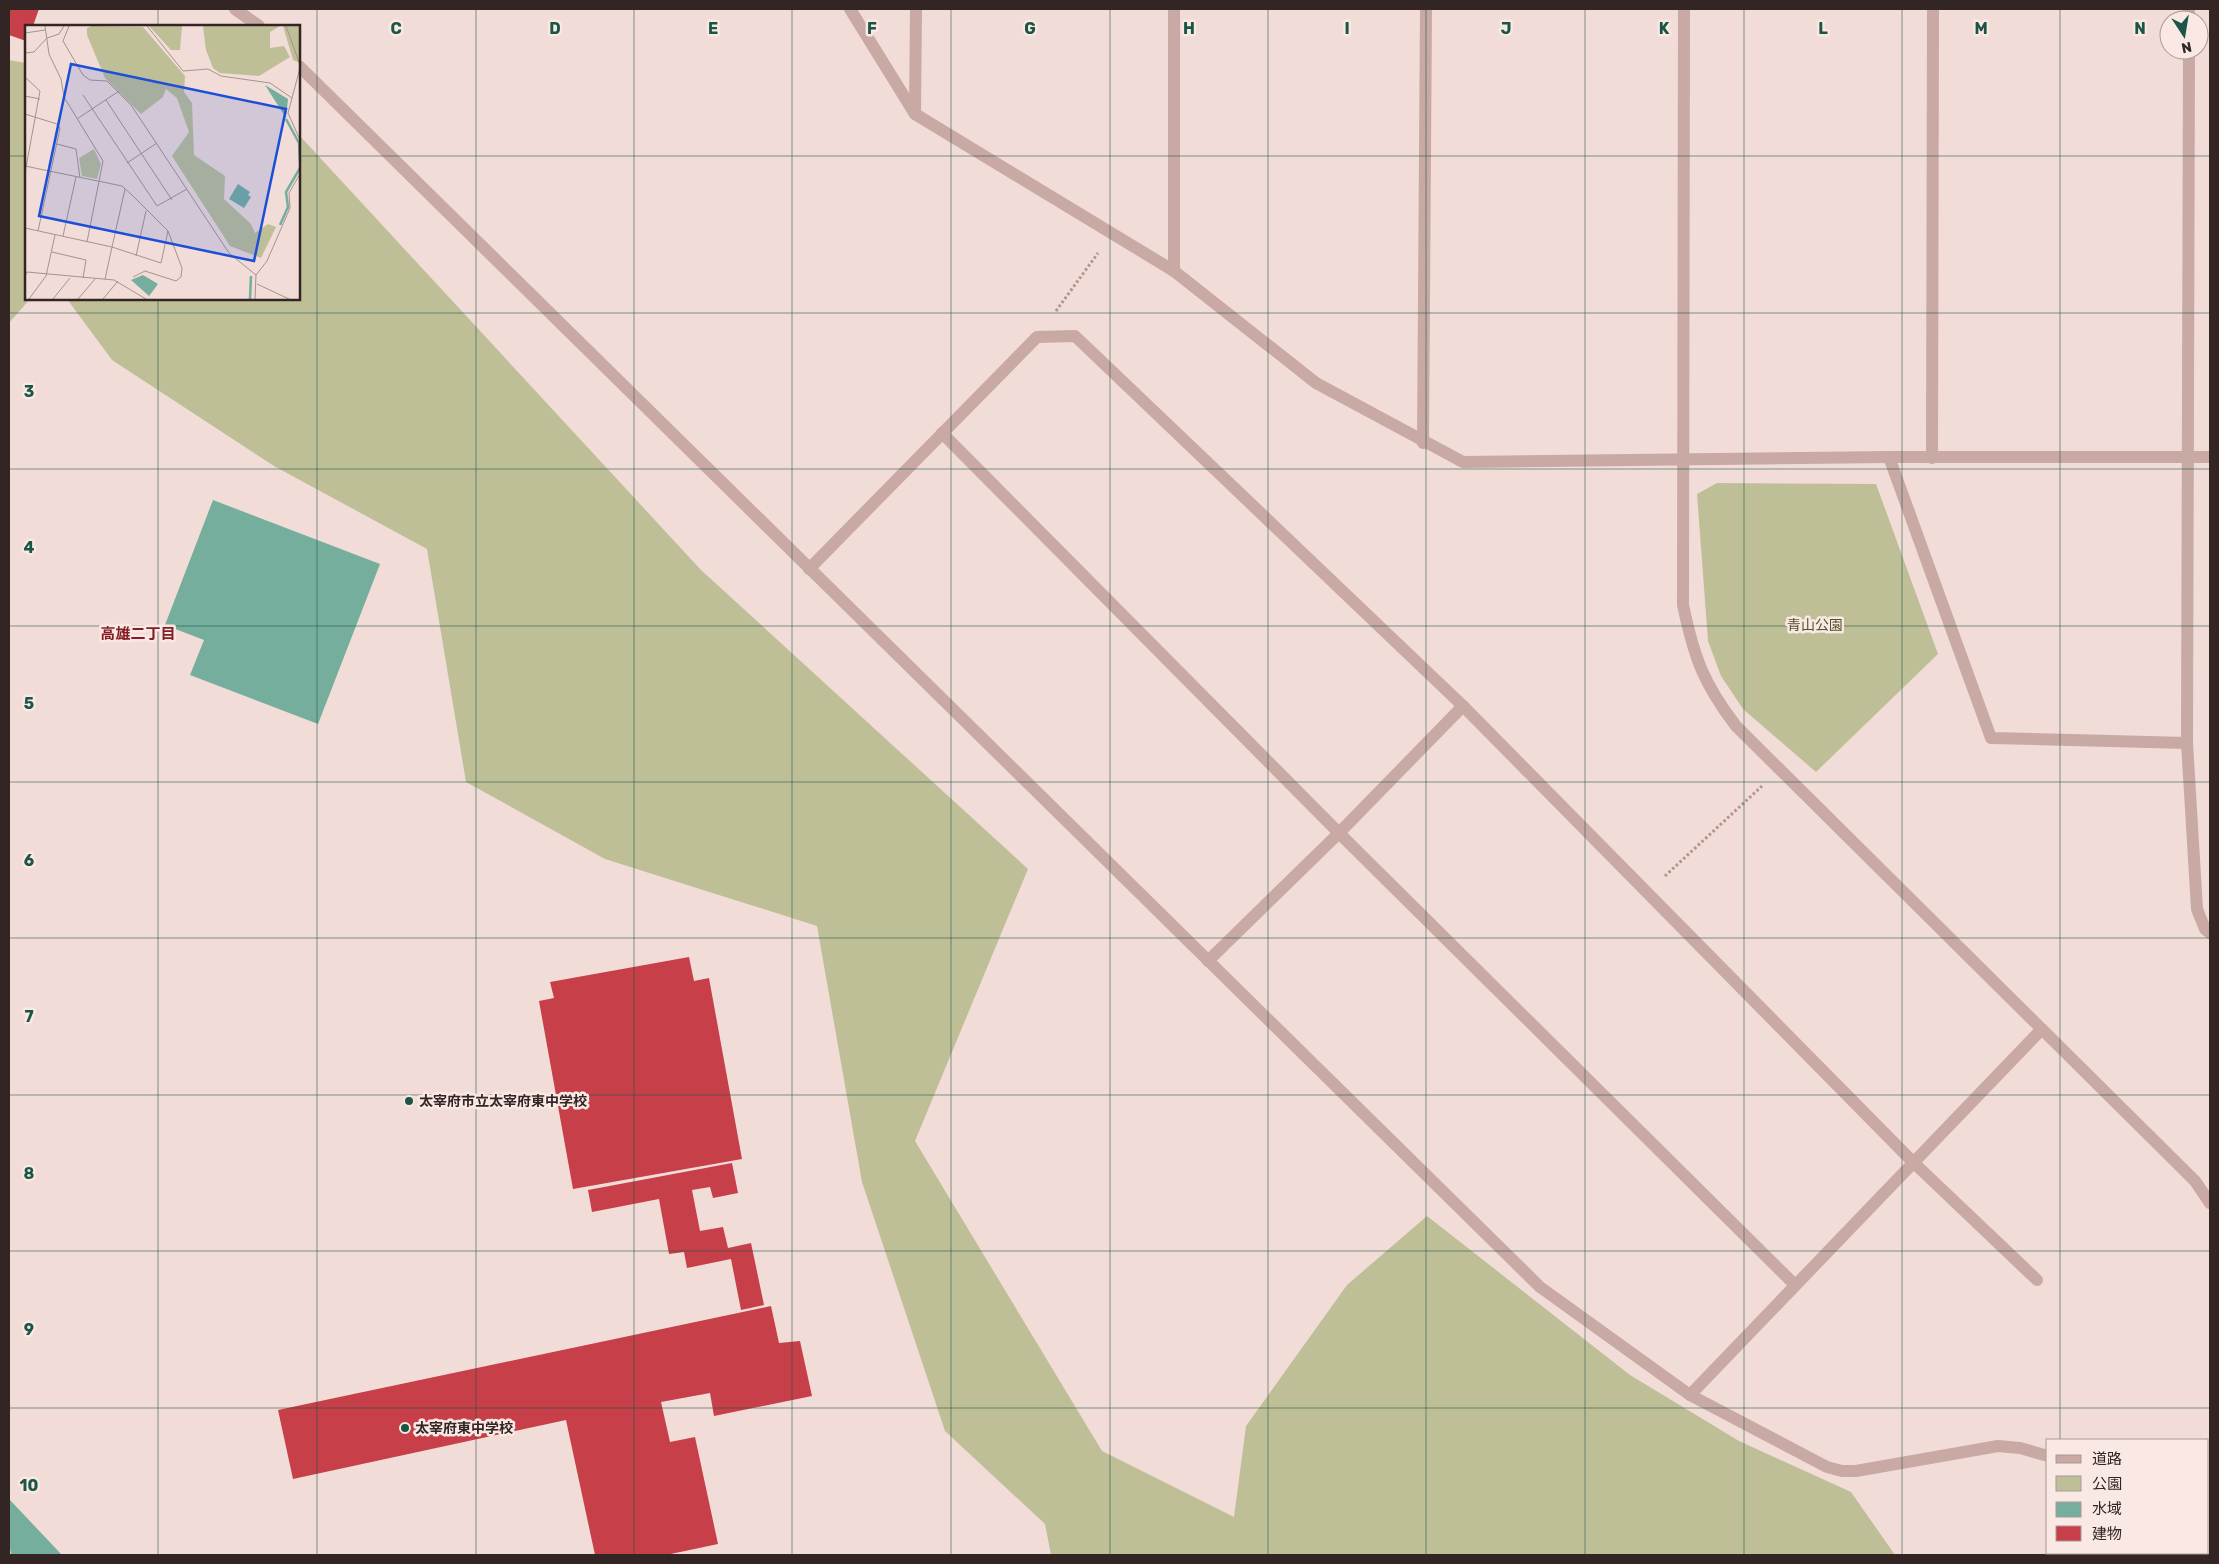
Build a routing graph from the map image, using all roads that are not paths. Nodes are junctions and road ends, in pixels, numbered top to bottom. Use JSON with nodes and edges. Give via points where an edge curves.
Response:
{"nodes":[{"id":1,"x":234,"y":9,"type":"edge"},
{"id":2,"x":850,"y":9,"type":"edge"},
{"id":3,"x":916,"y":9,"type":"edge"},
{"id":4,"x":1174,"y":9,"type":"edge"},
{"id":5,"x":1426,"y":9,"type":"edge"},
{"id":6,"x":1684,"y":9,"type":"edge"},
{"id":7,"x":1933,"y":9,"type":"edge"},
{"id":8,"x":258,"y":25,"type":"edge"},
{"id":9,"x":2189,"y":60,"type":"edge"},
{"id":10,"x":300,"y":67,"type":"edge"},
{"id":11,"x":915,"y":114,"type":"junction"},
{"id":12,"x":1174,"y":271,"type":"junction"},
{"id":13,"x":942,"y":433,"type":"junction"},
{"id":14,"x":1424,"y":443,"type":"junction"},
{"id":15,"x":1889,"y":457,"type":"junction"},
{"id":16,"x":2210,"y":457,"type":"edge"},
{"id":17,"x":1932,"y":458,"type":"junction"},
{"id":18,"x":2187,"y":458,"type":"junction"},
{"id":19,"x":1683,"y":459,"type":"junction"},
{"id":20,"x":809,"y":569,"type":"junction"},
{"id":21,"x":1463,"y":706,"type":"junction"},
{"id":22,"x":2187,"y":743,"type":"junction"},
{"id":23,"x":1339,"y":833,"type":"junction"},
{"id":24,"x":2210,"y":933,"type":"edge"},
{"id":25,"x":1208,"y":961,"type":"junction"},
{"id":26,"x":2041,"y":1030,"type":"junction"},
{"id":27,"x":1913,"y":1162,"type":"junction"},
{"id":28,"x":2210,"y":1203,"type":"edge"},
{"id":29,"x":2037,"y":1280,"type":"dead end"},
{"id":30,"x":1795,"y":1285,"type":"junction"},
{"id":31,"x":1690,"y":1395,"type":"junction"},
{"id":32,"x":2046,"y":1455,"type":"edge"}],
"edges":[{"from":1,"to":8,"type":"street"},
{"from":2,"to":11,"type":"street"},
{"from":3,"to":11,"type":"street"},
{"from":4,"to":12,"type":"street"},
{"from":5,"to":14,"type":"street"},
{"from":6,"to":19,"type":"street"},
{"from":7,"to":17,"type":"street"},
{"from":9,"to":18,"type":"street"},
{"from":10,"to":20,"type":"street"},
{"from":11,"to":12,"type":"street"},
{"from":12,"to":14,"type":"street","via":[[1316,383]]},
{"from":13,"to":20,"type":"street"},
{"from":13,"to":21,"type":"street","via":[[1037,337],[1075,336]]},
{"from":13,"to":23,"type":"street"},
{"from":14,"to":19,"type":"street","via":[[1464,462]]},
{"from":15,"to":17,"type":"street"},
{"from":15,"to":19,"type":"street"},
{"from":15,"to":22,"type":"street","via":[[1991,738]]},
{"from":16,"to":18,"type":"street"},
{"from":17,"to":18,"type":"street"},
{"from":18,"to":22,"type":"street"},
{"from":19,"to":26,"type":"street","via":[[1683,605],[1690,640],[1702,674],[1716,700],[1736,726]]},
{"from":20,"to":25,"type":"street"},
{"from":21,"to":23,"type":"street"},
{"from":21,"to":27,"type":"street"},
{"from":22,"to":24,"type":"street","via":[[2197,909]]},
{"from":23,"to":25,"type":"street"},
{"from":23,"to":30,"type":"street"},
{"from":25,"to":31,"type":"street","via":[[1540,1287]]},
{"from":26,"to":27,"type":"street"},
{"from":26,"to":28,"type":"street","via":[[2195,1181]]},
{"from":27,"to":29,"type":"street"},
{"from":27,"to":30,"type":"street"},
{"from":30,"to":31,"type":"street"},
{"from":31,"to":32,"type":"street","via":[[1827,1468],[1842,1471],[1998,1446]]}]}
